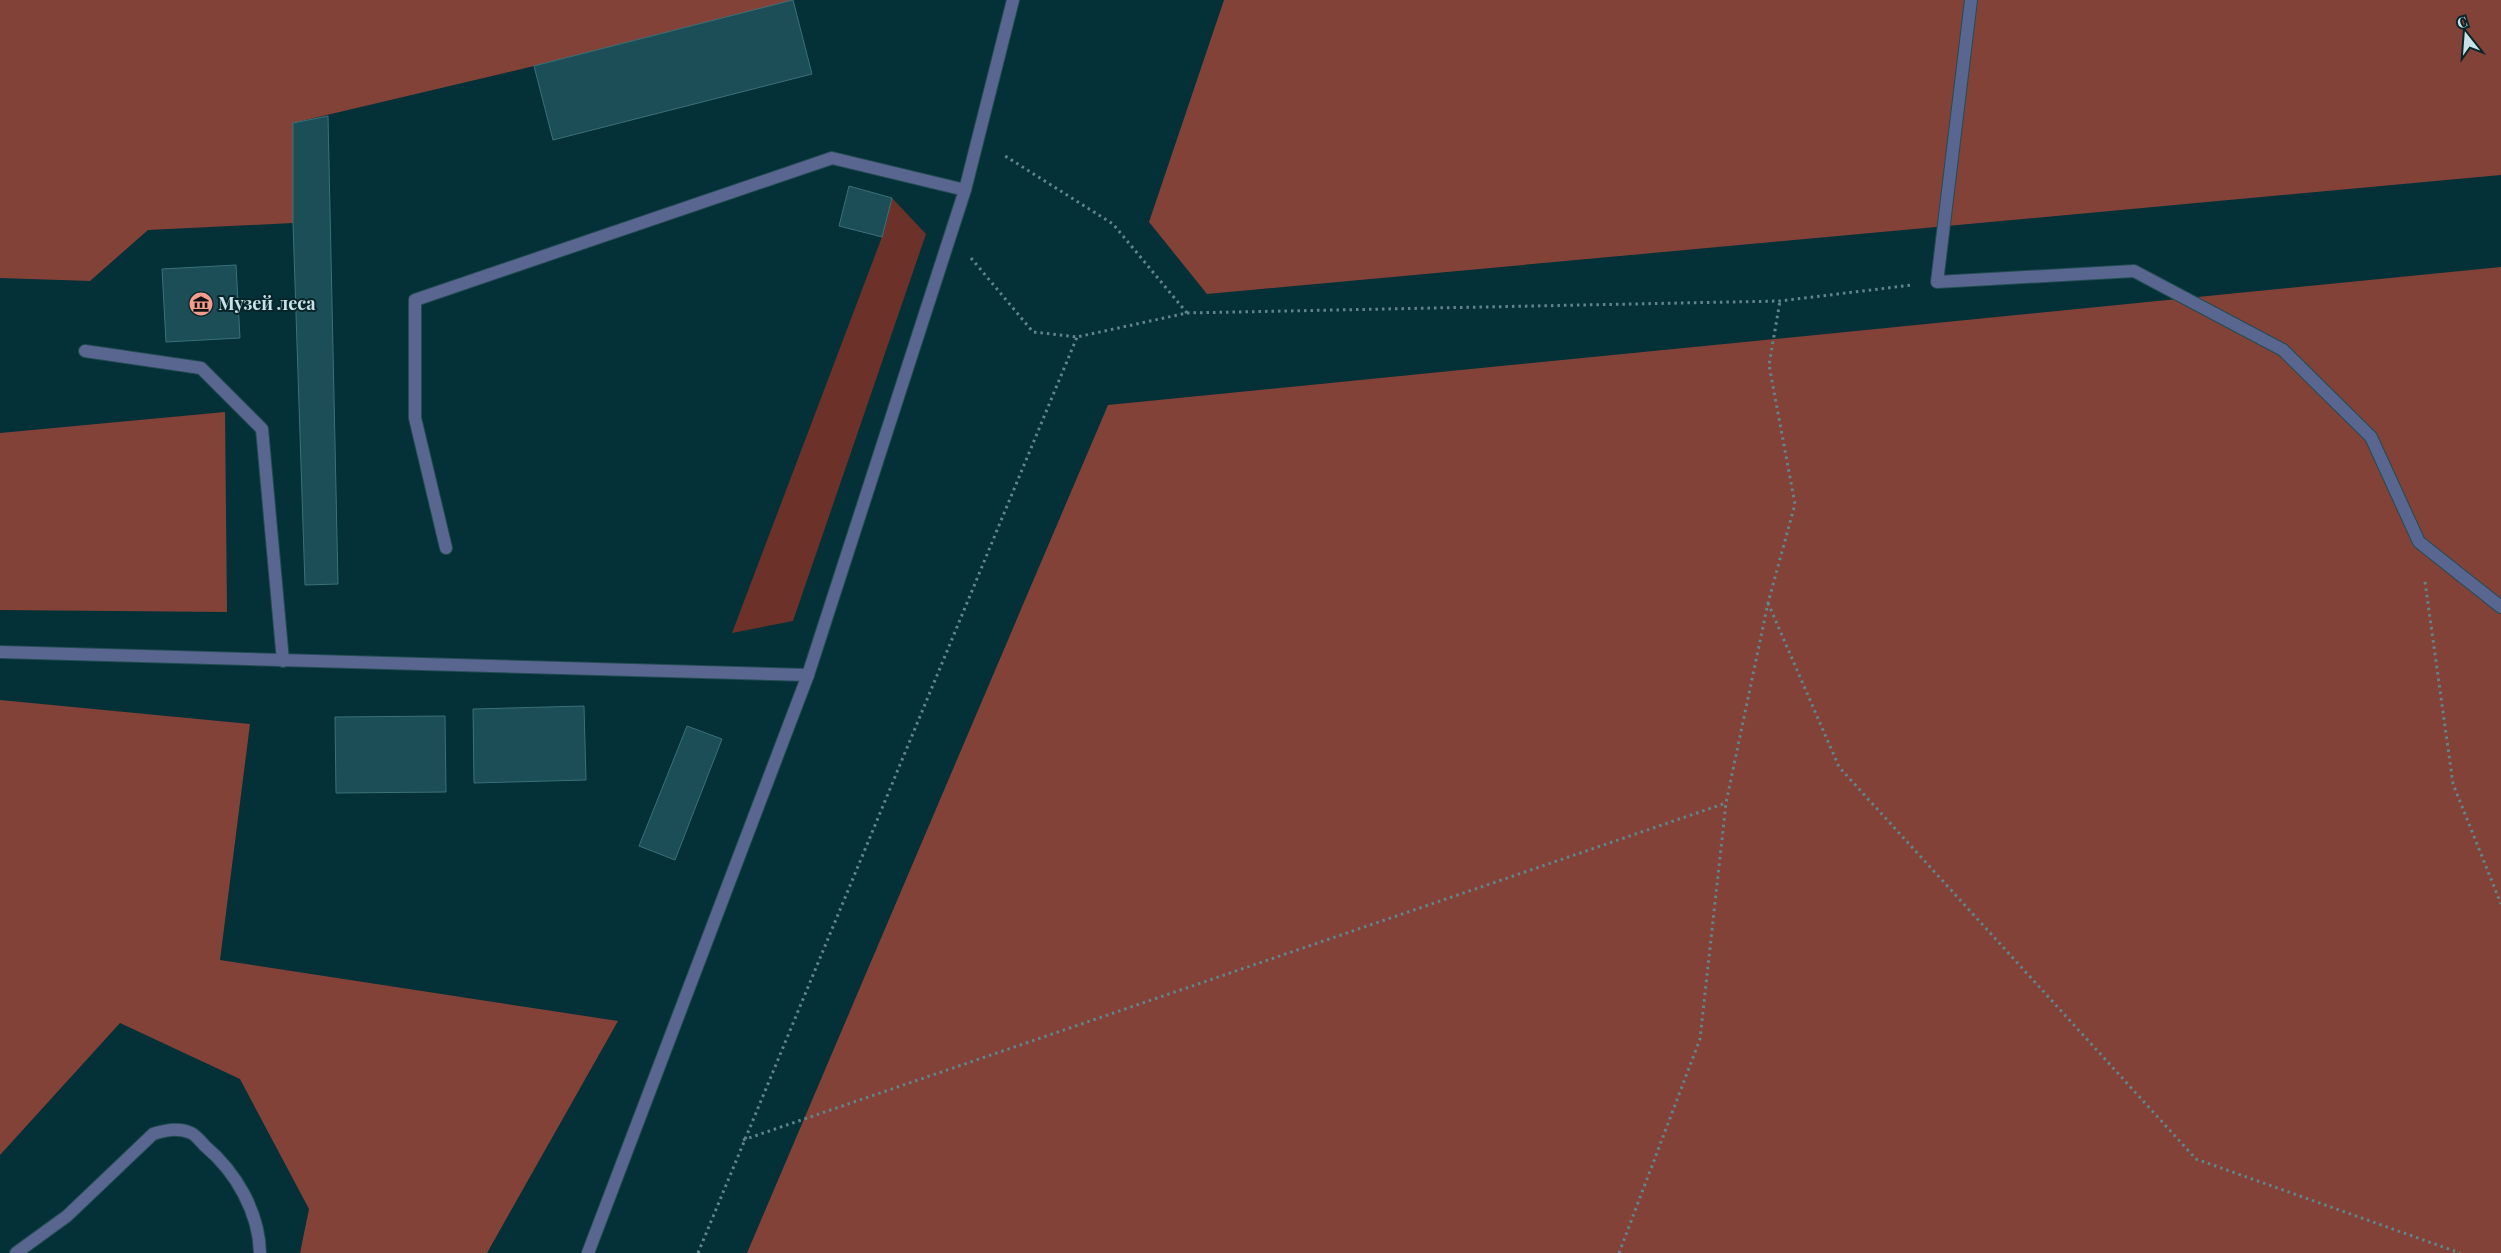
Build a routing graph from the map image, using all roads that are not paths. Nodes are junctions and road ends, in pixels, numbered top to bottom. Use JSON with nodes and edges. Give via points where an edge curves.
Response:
{"nodes":[{"id":1,"x":1013,"y":0,"type":"edge"},
{"id":2,"x":1972,"y":0,"type":"edge"},
{"id":3,"x":965,"y":190,"type":"junction"},
{"id":4,"x":85,"y":351,"type":"dead end"},
{"id":5,"x":446,"y":548,"type":"dead end"},
{"id":6,"x":2501,"y":607,"type":"edge"},
{"id":7,"x":0,"y":652,"type":"edge"},
{"id":8,"x":283,"y":661,"type":"junction"},
{"id":9,"x":808,"y":675,"type":"junction"},
{"id":10,"x":16,"y":1253,"type":"edge"},
{"id":11,"x":260,"y":1253,"type":"edge"},
{"id":12,"x":588,"y":1253,"type":"edge"}],
"edges":[{"from":1,"to":3,"type":"lane"},
{"from":2,"to":6,"type":"lane","via":[[1937,282],[2134,271],[2283,350],[2371,437],[2419,542]]},
{"from":3,"to":5,"type":"lane","via":[[832,158],[415,300],[415,418]]},
{"from":3,"to":9,"type":"lane"},
{"from":4,"to":8,"type":"lane","via":[[202,368],[262,429]]},
{"from":7,"to":8,"type":"lane"},
{"from":8,"to":9,"type":"lane"},
{"from":9,"to":12,"type":"lane"},
{"from":10,"to":11,"type":"lane","via":[[67,1216],[153,1134],[170,1129],[191,1133],[220,1159],[244,1193],[260,1241]]}]}
